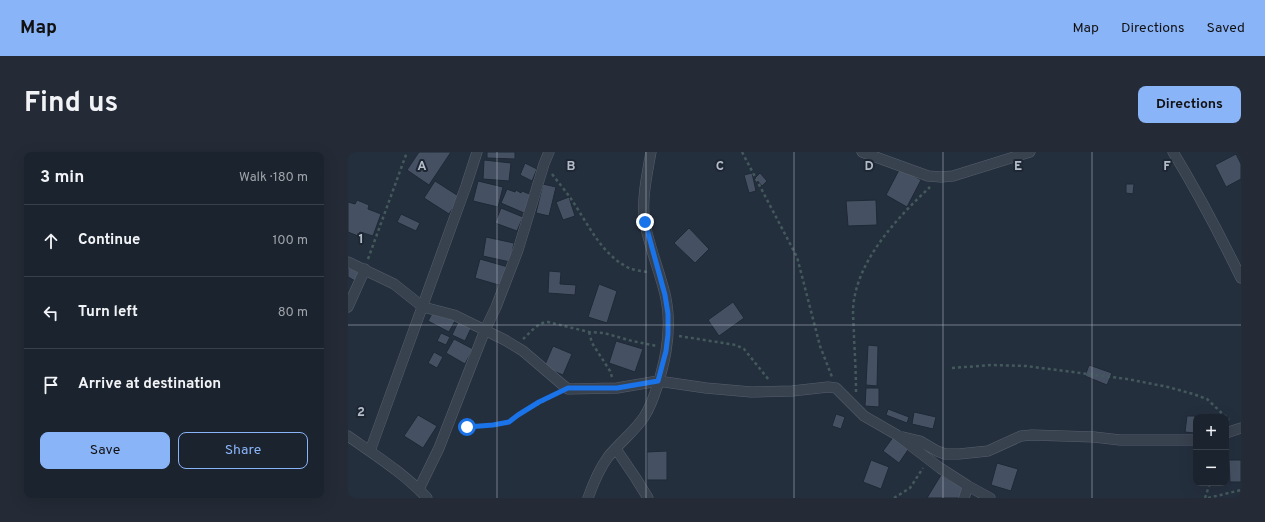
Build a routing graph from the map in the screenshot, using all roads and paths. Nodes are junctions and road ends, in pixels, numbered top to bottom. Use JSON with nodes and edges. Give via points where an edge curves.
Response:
{"nodes":[{"id":1,"x":407,"y":152,"type":"edge"},
{"id":2,"x":477,"y":152,"type":"edge"},
{"id":3,"x":549,"y":152,"type":"edge"},
{"id":4,"x":651,"y":152,"type":"edge"},
{"id":5,"x":742,"y":152,"type":"edge"},
{"id":6,"x":862,"y":152,"type":"edge"},
{"id":7,"x":1030,"y":152,"type":"edge"},
{"id":8,"x":1173,"y":152,"type":"edge"},
{"id":9,"x":544,"y":164,"type":"junction"},
{"id":10,"x":941,"y":177,"type":"junction"},
{"id":11,"x":348,"y":262,"type":"edge"},
{"id":12,"x":365,"y":269,"type":"junction"},
{"id":13,"x":660,"y":278,"type":"junction"},
{"id":14,"x":1241,"y":278,"type":"edge"},
{"id":15,"x":423,"y":306,"type":"junction"},
{"id":16,"x":348,"y":307,"type":"edge"},
{"id":17,"x":485,"y":330,"type":"junction"},
{"id":18,"x":589,"y":332,"type":"junction"},
{"id":19,"x":668,"y":334,"type":"junction"},
{"id":20,"x":515,"y":346,"type":"junction"},
{"id":21,"x":666,"y":351,"type":"junction"},
{"id":22,"x":952,"y":368,"type":"dead end"},
{"id":23,"x":658,"y":381,"type":"junction"},
{"id":24,"x":568,"y":388,"type":"junction"},
{"id":25,"x":617,"y":388,"type":"junction"},
{"id":26,"x":836,"y":388,"type":"junction"},
{"id":27,"x":778,"y":392,"type":"junction"},
{"id":28,"x":857,"y":409,"type":"junction"},
{"id":29,"x":447,"y":427,"type":"junction"},
{"id":30,"x":1240,"y":428,"type":"edge"},
{"id":31,"x":1229,"y":431,"type":"edge"},
{"id":32,"x":897,"y":435,"type":"junction"},
{"id":33,"x":348,"y":436,"type":"edge"},
{"id":34,"x":1193,"y":440,"type":"edge"},
{"id":35,"x":616,"y":449,"type":"junction"},
{"id":36,"x":370,"y":451,"type":"junction"},
{"id":37,"x":928,"y":459,"type":"junction"},
{"id":38,"x":968,"y":486,"type":"junction"},
{"id":39,"x":1209,"y":486,"type":"edge"},
{"id":40,"x":418,"y":489,"type":"junction"},
{"id":41,"x":1241,"y":490,"type":"edge"},
{"id":42,"x":427,"y":498,"type":"edge"},
{"id":43,"x":588,"y":498,"type":"edge"},
{"id":44,"x":648,"y":498,"type":"edge"},
{"id":45,"x":894,"y":498,"type":"edge"},
{"id":46,"x":964,"y":498,"type":"edge"},
{"id":47,"x":990,"y":498,"type":"edge"},
{"id":48,"x":1206,"y":498,"type":"edge"}],
"edges":[{"from":1,"to":12,"type":"path"},
{"from":2,"to":15,"type":"street"},
{"from":3,"to":9,"type":"street"},
{"from":4,"to":13,"type":"street","via":[[644,204],[645,222]]},
{"from":5,"to":26,"type":"path","via":[[797,257],[820,346]]},
{"from":6,"to":10,"type":"street","via":[[928,176]]},
{"from":7,"to":10,"type":"street","via":[[953,176]]},
{"from":8,"to":14,"type":"street","via":[[1218,230]]},
{"from":9,"to":13,"type":"path","via":[[592,232],[618,262],[630,269]]},
{"from":9,"to":17,"type":"street","via":[[518,250]]},
{"from":10,"to":28,"type":"path","via":[[907,209],[884,238],[866,264],[858,284],[853,310]]},
{"from":11,"to":12,"type":"street"},
{"from":12,"to":15,"type":"street","via":[[394,284]]},
{"from":12,"to":16,"type":"street"},
{"from":13,"to":19,"type":"street","via":[[668,314]]},
{"from":15,"to":17,"type":"street","via":[[454,315]]},
{"from":15,"to":36,"type":"street"},
{"from":17,"to":20,"type":"street"},
{"from":17,"to":29,"type":"street"},
{"from":18,"to":20,"type":"path","via":[[543,322]]},
{"from":18,"to":21,"type":"path","via":[[604,333],[657,346]]},
{"from":18,"to":25,"type":"path","via":[[592,343],[610,370]]},
{"from":19,"to":21,"type":"street"},
{"from":19,"to":27,"type":"path","via":[[744,348]]},
{"from":20,"to":24,"type":"street"},
{"from":21,"to":23,"type":"street"},
{"from":22,"to":30,"type":"path","via":[[1026,366],[1168,387],[1207,400]]},
{"from":23,"to":25,"type":"street"},
{"from":23,"to":27,"type":"street","via":[[706,388]]},
{"from":23,"to":35,"type":"street","via":[[644,416]]},
{"from":24,"to":25,"type":"street"},
{"from":24,"to":29,"type":"path","via":[[539,402],[509,422]]},
{"from":26,"to":27,"type":"street"},
{"from":26,"to":28,"type":"street"},
{"from":28,"to":32,"type":"street","via":[[864,416]]},
{"from":29,"to":40,"type":"street"},
{"from":30,"to":31,"type":"street"},
{"from":32,"to":34,"type":"street","via":[[920,441],[946,454],[988,451],[1021,436]]},
{"from":32,"to":37,"type":"street"},
{"from":33,"to":36,"type":"street"},
{"from":35,"to":43,"type":"street","via":[[599,471]]},
{"from":35,"to":44,"type":"street"},
{"from":36,"to":40,"type":"street"},
{"from":37,"to":38,"type":"street"},
{"from":37,"to":45,"type":"path","via":[[910,488]]},
{"from":38,"to":46,"type":"street"},
{"from":38,"to":47,"type":"street"},
{"from":39,"to":48,"type":"path"},
{"from":40,"to":42,"type":"street"},
{"from":41,"to":48,"type":"path"}]}
